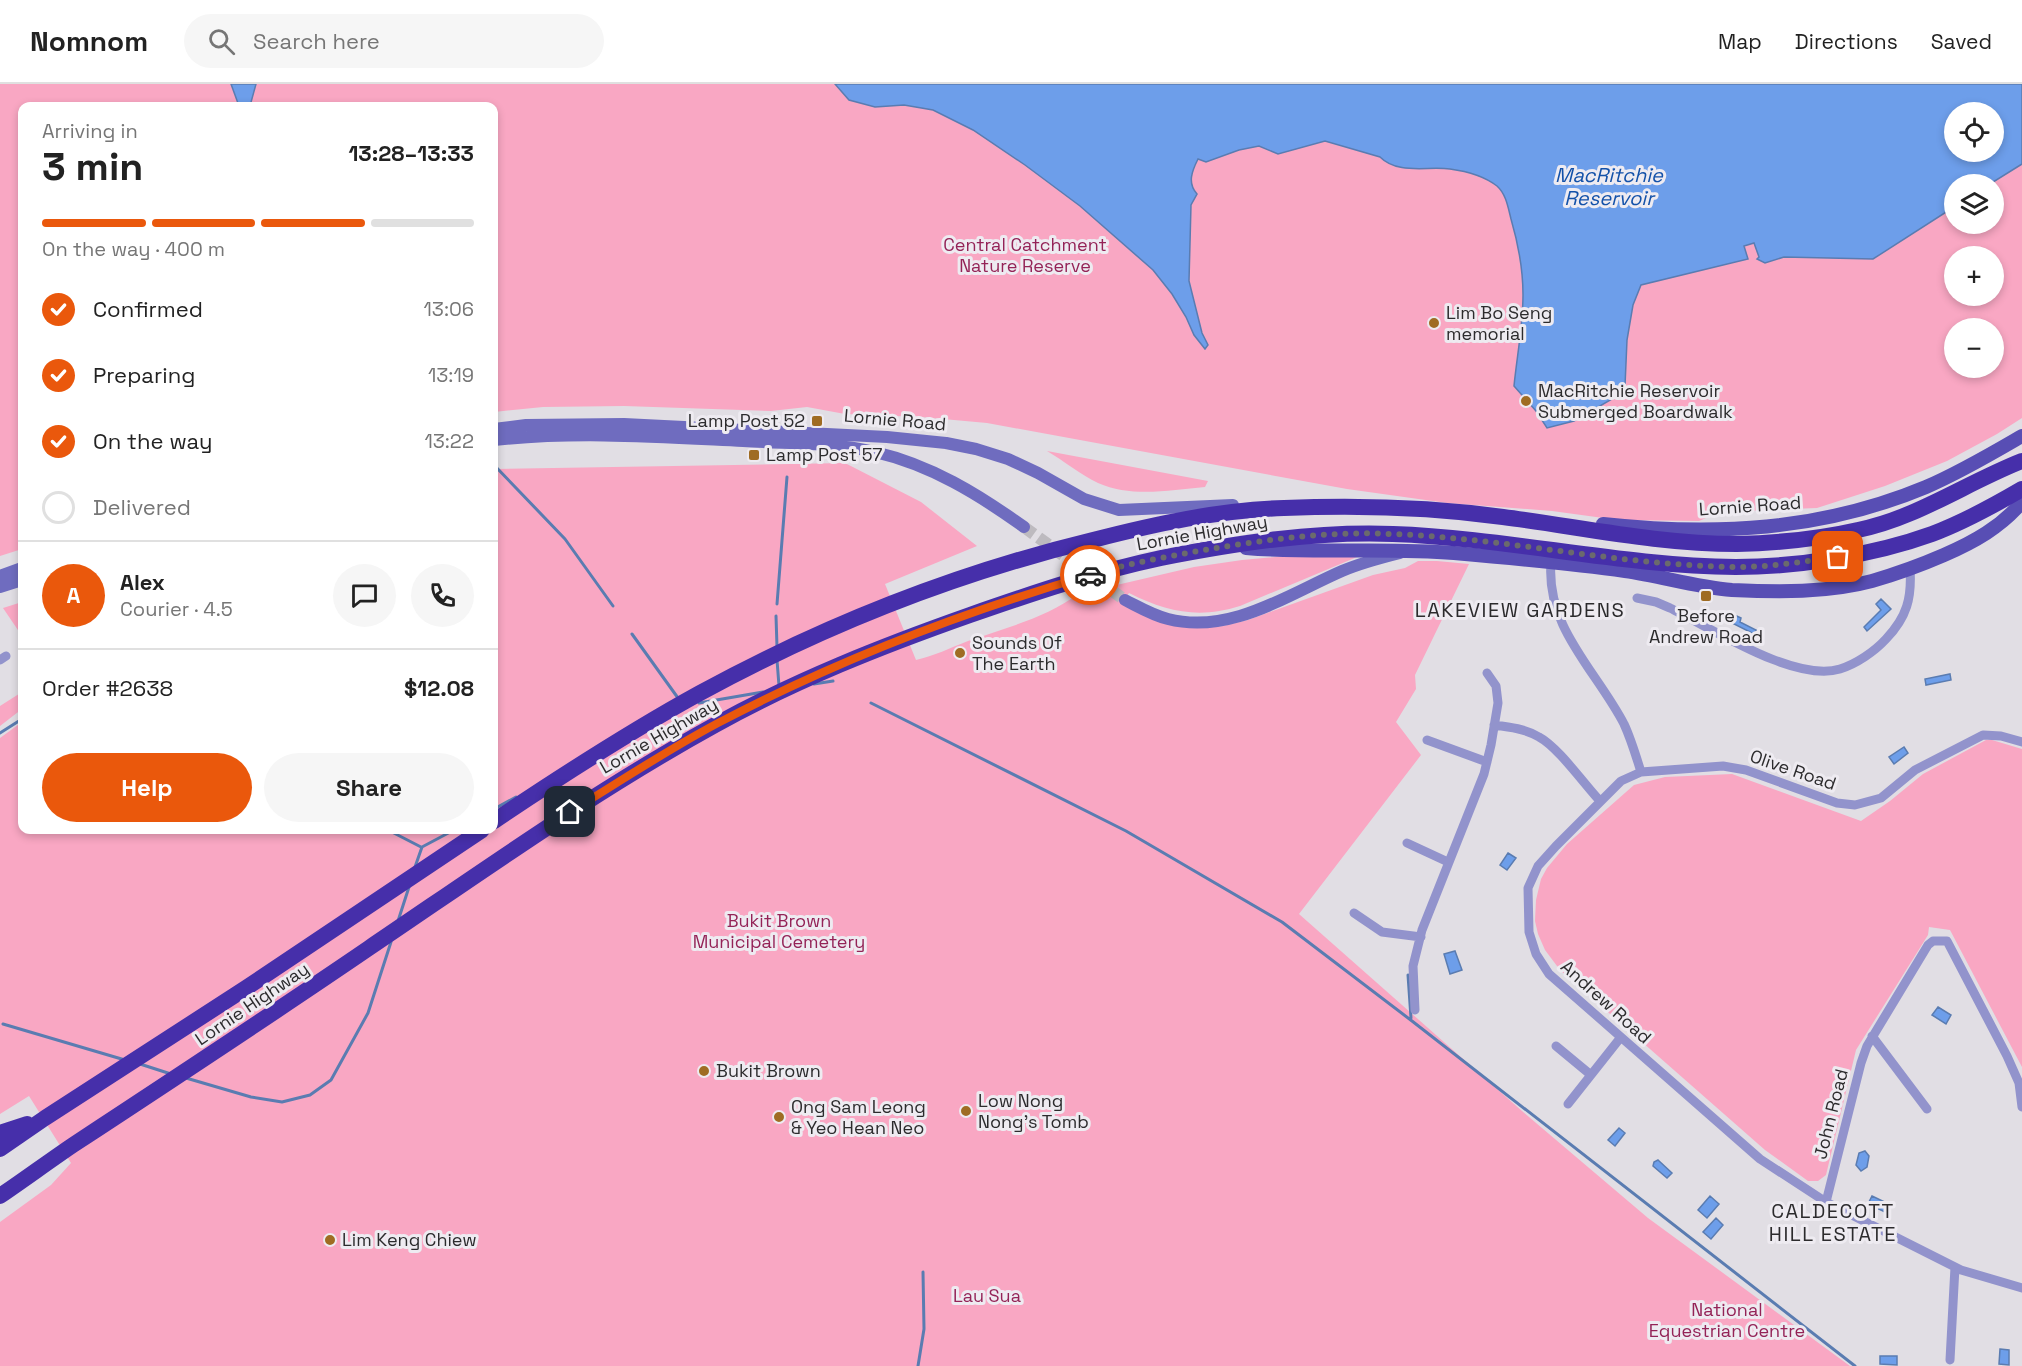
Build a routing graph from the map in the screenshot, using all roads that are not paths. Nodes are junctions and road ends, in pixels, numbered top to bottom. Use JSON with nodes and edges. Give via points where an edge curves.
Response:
{"nodes":[{"id":1,"x":498,"y":428,"type":"edge"},
{"id":2,"x":2022,"y":436,"type":"edge"},
{"id":3,"x":498,"y":440,"type":"edge"},
{"id":4,"x":2021,"y":460,"type":"edge"},
{"id":5,"x":2022,"y":489,"type":"edge"},
{"id":6,"x":2022,"y":502,"type":"edge"},
{"id":7,"x":1375,"y":506,"type":"joint"},
{"id":8,"x":1281,"y":508,"type":"junction"},
{"id":9,"x":1500,"y":516,"type":"junction"},
{"id":10,"x":1024,"y":527,"type":"tunnel mouth"},
{"id":11,"x":1229,"y":546,"type":"junction"},
{"id":12,"x":1413,"y":550,"type":"junction"},
{"id":13,"x":1551,"y":563,"type":"junction"},
{"id":14,"x":1910,"y":568,"type":"junction"},
{"id":15,"x":18,"y":569,"type":"edge"},
{"id":16,"x":0,"y":576,"type":"edge"},
{"id":17,"x":18,"y":581,"type":"edge"},
{"id":18,"x":0,"y":587,"type":"edge"},
{"id":19,"x":1637,"y":598,"type":"dead end"},
{"id":20,"x":1125,"y":600,"type":"tunnel mouth"},
{"id":21,"x":1487,"y":673,"type":"dead end"},
{"id":22,"x":1494,"y":725,"type":"junction"},
{"id":23,"x":1427,"y":740,"type":"dead end"},
{"id":24,"x":2022,"y":742,"type":"edge"},
{"id":25,"x":1486,"y":762,"type":"junction"},
{"id":26,"x":1641,"y":772,"type":"junction"},
{"id":27,"x":1600,"y":801,"type":"junction"},
{"id":28,"x":498,"y":818,"type":"edge"},
{"id":29,"x":476,"y":834,"type":"edge"},
{"id":30,"x":1407,"y":843,"type":"dead end"},
{"id":31,"x":1448,"y":862,"type":"junction"},
{"id":32,"x":1354,"y":912,"type":"dead end"},
{"id":33,"x":1421,"y":937,"type":"junction"},
{"id":34,"x":1415,"y":1010,"type":"dead end"},
{"id":35,"x":1872,"y":1036,"type":"junction"},
{"id":36,"x":1621,"y":1037,"type":"junction"},
{"id":37,"x":1556,"y":1046,"type":"dead end"},
{"id":38,"x":1591,"y":1075,"type":"junction"},
{"id":39,"x":2021,"y":1083,"type":"edge"},
{"id":40,"x":1568,"y":1104,"type":"dead end"},
{"id":41,"x":2022,"y":1107,"type":"edge"},
{"id":42,"x":1927,"y":1109,"type":"dead end"},
{"id":43,"x":48,"y":1116,"type":"junction"},
{"id":44,"x":0,"y":1133,"type":"edge"},
{"id":45,"x":0,"y":1149,"type":"edge"},
{"id":46,"x":0,"y":1196,"type":"edge"},
{"id":47,"x":1826,"y":1202,"type":"junction"},
{"id":48,"x":1954,"y":1267,"type":"junction"},
{"id":49,"x":2022,"y":1288,"type":"edge"},
{"id":50,"x":1950,"y":1360,"type":"dead end"}],
"edges":[{"from":1,"to":8,"type":"street","name":"Lornie Road","via":[[624,424],[946,443],[1008,459],[1084,499],[1119,510],[1240,505]]},
{"from":2,"to":9,"type":"main road","name":"Lornie Road","via":[[1925,488],[1811,522],[1697,530]]},
{"from":3,"to":10,"type":"street","name":"Lornie Road","via":[[578,434],[830,446],[875,452],[926,468],[983,498]]},
{"from":4,"to":9,"type":"highway","name":"Lornie Road","via":[[1923,510],[1861,530],[1806,538],[1737,544],[1640,537]]},
{"from":5,"to":11,"type":"highway","name":"Lornie Highway","via":[[1987,510],[1932,534],[1889,546],[1860,554],[1741,567],[1684,565],[1422,535],[1358,533]]},
{"from":6,"to":14,"type":"main road","via":[[1998,526],[1972,542]]},
{"from":7,"to":8,"type":"highway","name":"Lornie Highway"},
{"from":7,"to":9,"type":"highway","name":"Lornie Road"},
{"from":8,"to":28,"type":"highway","name":"Lornie Highway","via":[[1159,524],[1038,553],[916,595],[769,657],[700,693]]},
{"from":11,"to":12,"type":"main road","via":[[1285,552]]},
{"from":11,"to":46,"type":"highway","name":"Lornie Highway","via":[[1108,570],[932,628],[783,690],[717,724],[551,824]]},
{"from":12,"to":13,"type":"main road"},
{"from":12,"to":20,"type":"street","via":[[1346,569],[1266,607],[1220,621],[1168,619]]},
{"from":13,"to":14,"type":"main road","via":[[1731,590],[1831,588],[1870,582]]},
{"from":13,"to":26,"type":"street","via":[[1550,586],[1566,631],[1624,725]]},
{"from":14,"to":19,"type":"street","via":[[1910,600],[1900,621],[1876,649],[1838,670],[1789,666],[1663,605]]},
{"from":15,"to":16,"type":"street"},
{"from":17,"to":18,"type":"street"},
{"from":21,"to":22,"type":"street","via":[[1496,686]]},
{"from":22,"to":25,"type":"street"},
{"from":22,"to":27,"type":"street","via":[[1540,737]]},
{"from":23,"to":25,"type":"street"},
{"from":24,"to":26,"type":"street","name":"Olive Road","via":[[1983,735],[1915,770],[1881,798],[1855,805],[1837,803],[1746,770],[1724,766]]},
{"from":25,"to":31,"type":"street"},
{"from":26,"to":27,"type":"street","name":"Andrew Road","via":[[1621,781]]},
{"from":27,"to":36,"type":"street","name":"Andrew Road","via":[[1538,866],[1528,888],[1529,932],[1536,954],[1549,974]]},
{"from":29,"to":43,"type":"highway","name":"Lornie Highway"},
{"from":30,"to":31,"type":"street"},
{"from":31,"to":33,"type":"street"},
{"from":32,"to":33,"type":"street","via":[[1382,932]]},
{"from":33,"to":34,"type":"street","via":[[1413,966]]},
{"from":35,"to":39,"type":"street","name":"John Road","via":[[1928,945],[1947,941]]},
{"from":35,"to":42,"type":"street"},
{"from":35,"to":47,"type":"street","name":"John Road","via":[[1861,1063]]},
{"from":36,"to":38,"type":"street"},
{"from":36,"to":47,"type":"street","name":"Andrew Road","via":[[1760,1159]]},
{"from":37,"to":38,"type":"street"},
{"from":38,"to":40,"type":"street"},
{"from":39,"to":41,"type":"street"},
{"from":43,"to":44,"type":"highway"},
{"from":43,"to":45,"type":"highway","name":"Lornie Highway"},
{"from":47,"to":48,"type":"street","name":"Andrew Road"},
{"from":48,"to":49,"type":"street","name":"Andrew Road"},
{"from":48,"to":50,"type":"street"}]}
